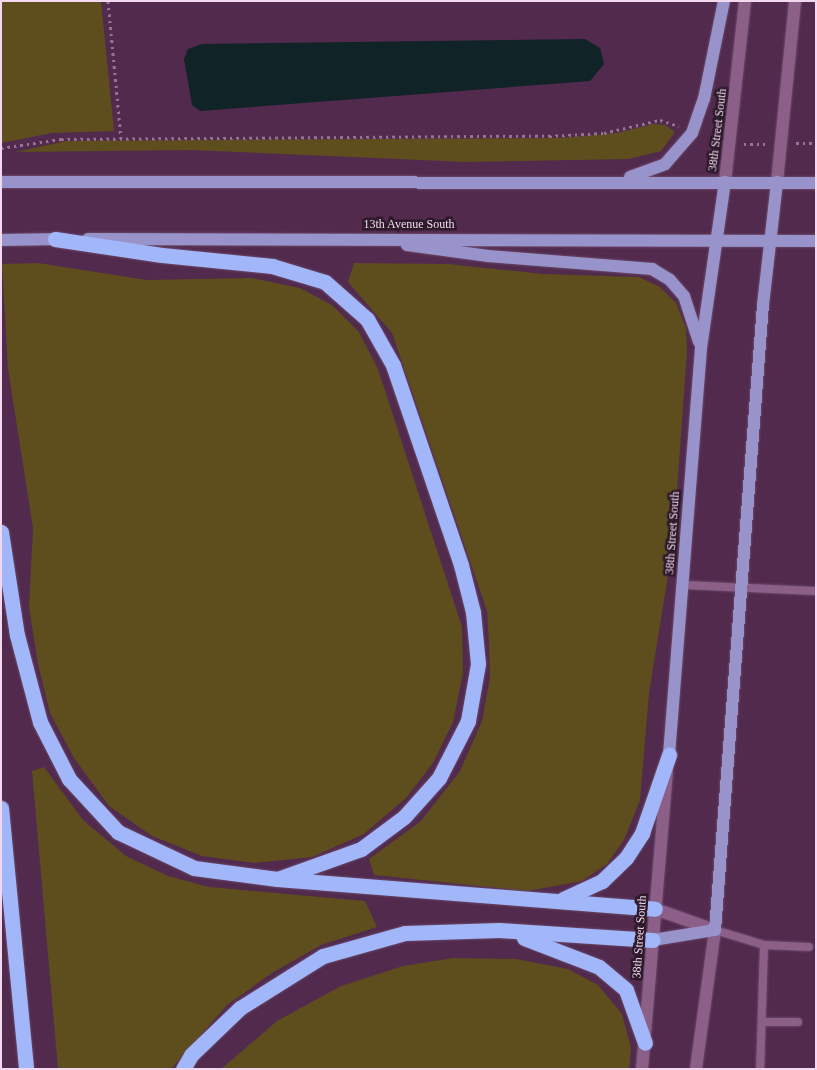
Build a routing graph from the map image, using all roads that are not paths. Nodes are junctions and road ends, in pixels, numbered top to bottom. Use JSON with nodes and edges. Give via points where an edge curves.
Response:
{"nodes":[{"id":1,"x":724,"y":1,"type":"edge"},
{"id":2,"x":745,"y":1,"type":"edge"},
{"id":3,"x":795,"y":1,"type":"edge"},
{"id":4,"x":1,"y":182,"type":"edge"},
{"id":5,"x":606,"y":182,"type":"junction"},
{"id":6,"x":725,"y":182,"type":"junction"},
{"id":7,"x":777,"y":182,"type":"junction"},
{"id":8,"x":816,"y":183,"type":"edge"},
{"id":9,"x":54,"y":239,"type":"junction"},
{"id":10,"x":362,"y":239,"type":"junction"},
{"id":11,"x":1,"y":240,"type":"edge"},
{"id":12,"x":816,"y":241,"type":"edge"},
{"id":13,"x":716,"y":242,"type":"junction"},
{"id":14,"x":769,"y":242,"type":"junction"},
{"id":15,"x":701,"y":348,"type":"junction"},
{"id":16,"x":1,"y":532,"type":"edge"},
{"id":17,"x":683,"y":585,"type":"junction"},
{"id":18,"x":743,"y":588,"type":"junction"},
{"id":19,"x":816,"y":591,"type":"edge"},
{"id":20,"x":668,"y":755,"type":"junction"},
{"id":21,"x":1,"y":808,"type":"edge"},
{"id":22,"x":277,"y":879,"type":"junction"},
{"id":23,"x":561,"y":900,"type":"junction"},
{"id":24,"x":655,"y":909,"type":"junction"},
{"id":25,"x":499,"y":930,"type":"junction"},
{"id":26,"x":715,"y":930,"type":"junction"},
{"id":27,"x":653,"y":940,"type":"junction"},
{"id":28,"x":764,"y":945,"type":"junction"},
{"id":29,"x":809,"y":947,"type":"dead end"},
{"id":30,"x":762,"y":1022,"type":"junction"},
{"id":31,"x":798,"y":1022,"type":"dead end"},
{"id":32,"x":645,"y":1043,"type":"junction"},
{"id":33,"x":26,"y":1069,"type":"edge"},
{"id":34,"x":183,"y":1069,"type":"edge"},
{"id":35,"x":642,"y":1069,"type":"edge"},
{"id":36,"x":696,"y":1069,"type":"edge"},
{"id":37,"x":760,"y":1069,"type":"edge"}],
"edges":[{"from":1,"to":5,"type":"main road","via":[[704,100],[692,133],[665,164],[647,173]]},
{"from":2,"to":6,"type":"street","name":"38th Street South"},
{"from":3,"to":7,"type":"street"},
{"from":4,"to":5,"type":"main road"},
{"from":5,"to":6,"type":"main road"},
{"from":6,"to":7,"type":"main road"},
{"from":6,"to":13,"type":"main road","name":"38th Street South"},
{"from":7,"to":8,"type":"main road"},
{"from":7,"to":14,"type":"main road"},
{"from":9,"to":10,"type":"main road","name":"13th Avenue South"},
{"from":9,"to":11,"type":"main road","name":"13th Avenue South"},
{"from":9,"to":22,"type":"highway","via":[[162,255],[272,266],[325,282],[367,319],[393,365],[474,612],[478,664],[468,721],[439,778],[404,817],[361,849]]},
{"from":10,"to":13,"type":"main road","name":"13th Avenue South"},
{"from":10,"to":15,"type":"main road","via":[[488,256],[652,268],[670,280],[684,296]]},
{"from":12,"to":14,"type":"main road","name":"13th Avenue South"},
{"from":13,"to":14,"type":"main road","name":"13th Avenue South"},
{"from":13,"to":15,"type":"main road","name":"38th Street South"},
{"from":14,"to":18,"type":"main road"},
{"from":15,"to":17,"type":"main road","name":"38th Street South"},
{"from":16,"to":22,"type":"highway","via":[[17,635],[40,722],[69,779],[118,832],[194,868]]},
{"from":17,"to":18,"type":"lane"},
{"from":17,"to":20,"type":"main road","name":"38th Street South"},
{"from":18,"to":19,"type":"lane"},
{"from":18,"to":26,"type":"main road"},
{"from":20,"to":23,"type":"highway","via":[[642,833],[626,858],[602,881]]},
{"from":20,"to":24,"type":"street","name":"38th Street South"},
{"from":21,"to":33,"type":"highway"},
{"from":22,"to":23,"type":"highway"},
{"from":23,"to":24,"type":"highway"},
{"from":24,"to":26,"type":"street"},
{"from":24,"to":27,"type":"street","name":"38th Street South"},
{"from":25,"to":27,"type":"highway"},
{"from":25,"to":32,"type":"highway","via":[[552,946],[599,967],[626,990]]},
{"from":25,"to":34,"type":"highway","via":[[405,933],[324,956],[240,1008],[191,1055]]},
{"from":26,"to":27,"type":"main road"},
{"from":26,"to":28,"type":"lane"},
{"from":26,"to":36,"type":"street"},
{"from":27,"to":32,"type":"street","name":"38th Street South"},
{"from":28,"to":29,"type":"lane"},
{"from":28,"to":30,"type":"lane"},
{"from":30,"to":31,"type":"lane"},
{"from":30,"to":37,"type":"lane"},
{"from":32,"to":35,"type":"street","name":"38th Street South"}]}
